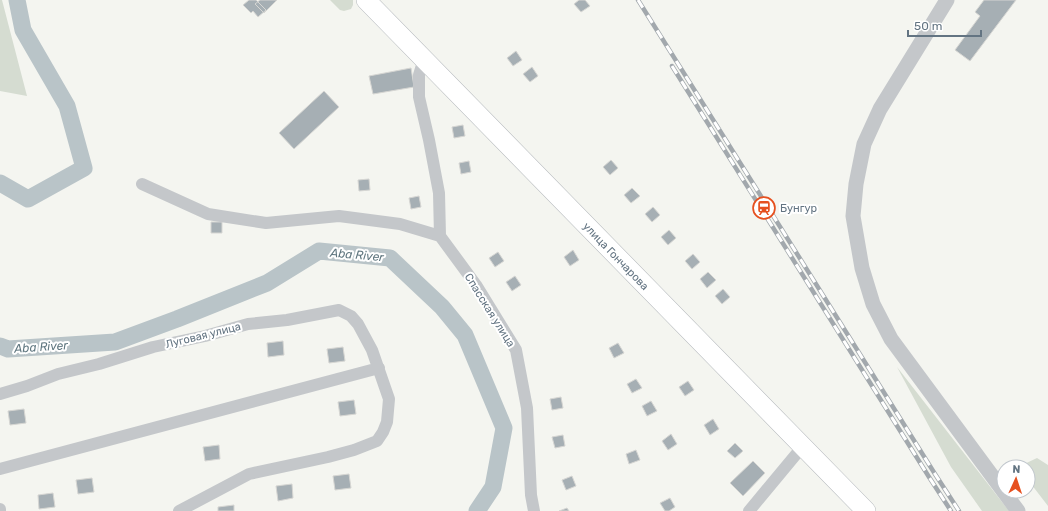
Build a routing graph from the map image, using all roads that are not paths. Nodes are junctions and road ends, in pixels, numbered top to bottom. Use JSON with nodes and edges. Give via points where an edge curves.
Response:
{"nodes":[{"id":1,"x":366,"y":0,"type":"edge"},
{"id":2,"x":947,"y":0,"type":"edge"},
{"id":3,"x":424,"y":59,"type":"junction"},
{"id":4,"x":142,"y":184,"type":"dead end"},
{"id":5,"x":440,"y":236,"type":"junction"},
{"id":6,"x":379,"y":368,"type":"junction"},
{"id":7,"x":0,"y":394,"type":"edge"},
{"id":8,"x":803,"y":446,"type":"junction"},
{"id":9,"x":0,"y":469,"type":"edge"},
{"id":10,"x":179,"y":511,"type":"edge"},
{"id":11,"x":534,"y":511,"type":"edge"},
{"id":12,"x":749,"y":511,"type":"edge"},
{"id":13,"x":866,"y":511,"type":"edge"},
{"id":14,"x":1018,"y":511,"type":"edge"}],
"edges":[{"from":1,"to":3,"type":"main road","name":"улица Гончарова"},
{"from":2,"to":14,"type":"street","via":[[880,110],[864,144],[853,216],[862,268],[873,304],[891,338]]},
{"from":3,"to":5,"type":"street","via":[[419,75],[419,97],[439,193]]},
{"from":3,"to":8,"type":"main road","name":"улица Гончарова"},
{"from":4,"to":5,"type":"street","via":[[208,214],[266,223],[339,216],[400,224]]},
{"from":5,"to":11,"type":"street","name":"Спасская улица","via":[[476,285],[516,350],[527,408]]},
{"from":6,"to":7,"type":"street","name":"Луговая улица","via":[[358,324],[351,316],[339,310],[248,324],[153,347],[58,374]]},
{"from":6,"to":9,"type":"street"},
{"from":6,"to":10,"type":"street","name":"Луговая улица","via":[[389,399],[387,422],[377,441],[328,457],[249,474]]},
{"from":8,"to":12,"type":"street"},
{"from":8,"to":13,"type":"main road","name":"улица Гончарова"}]}
